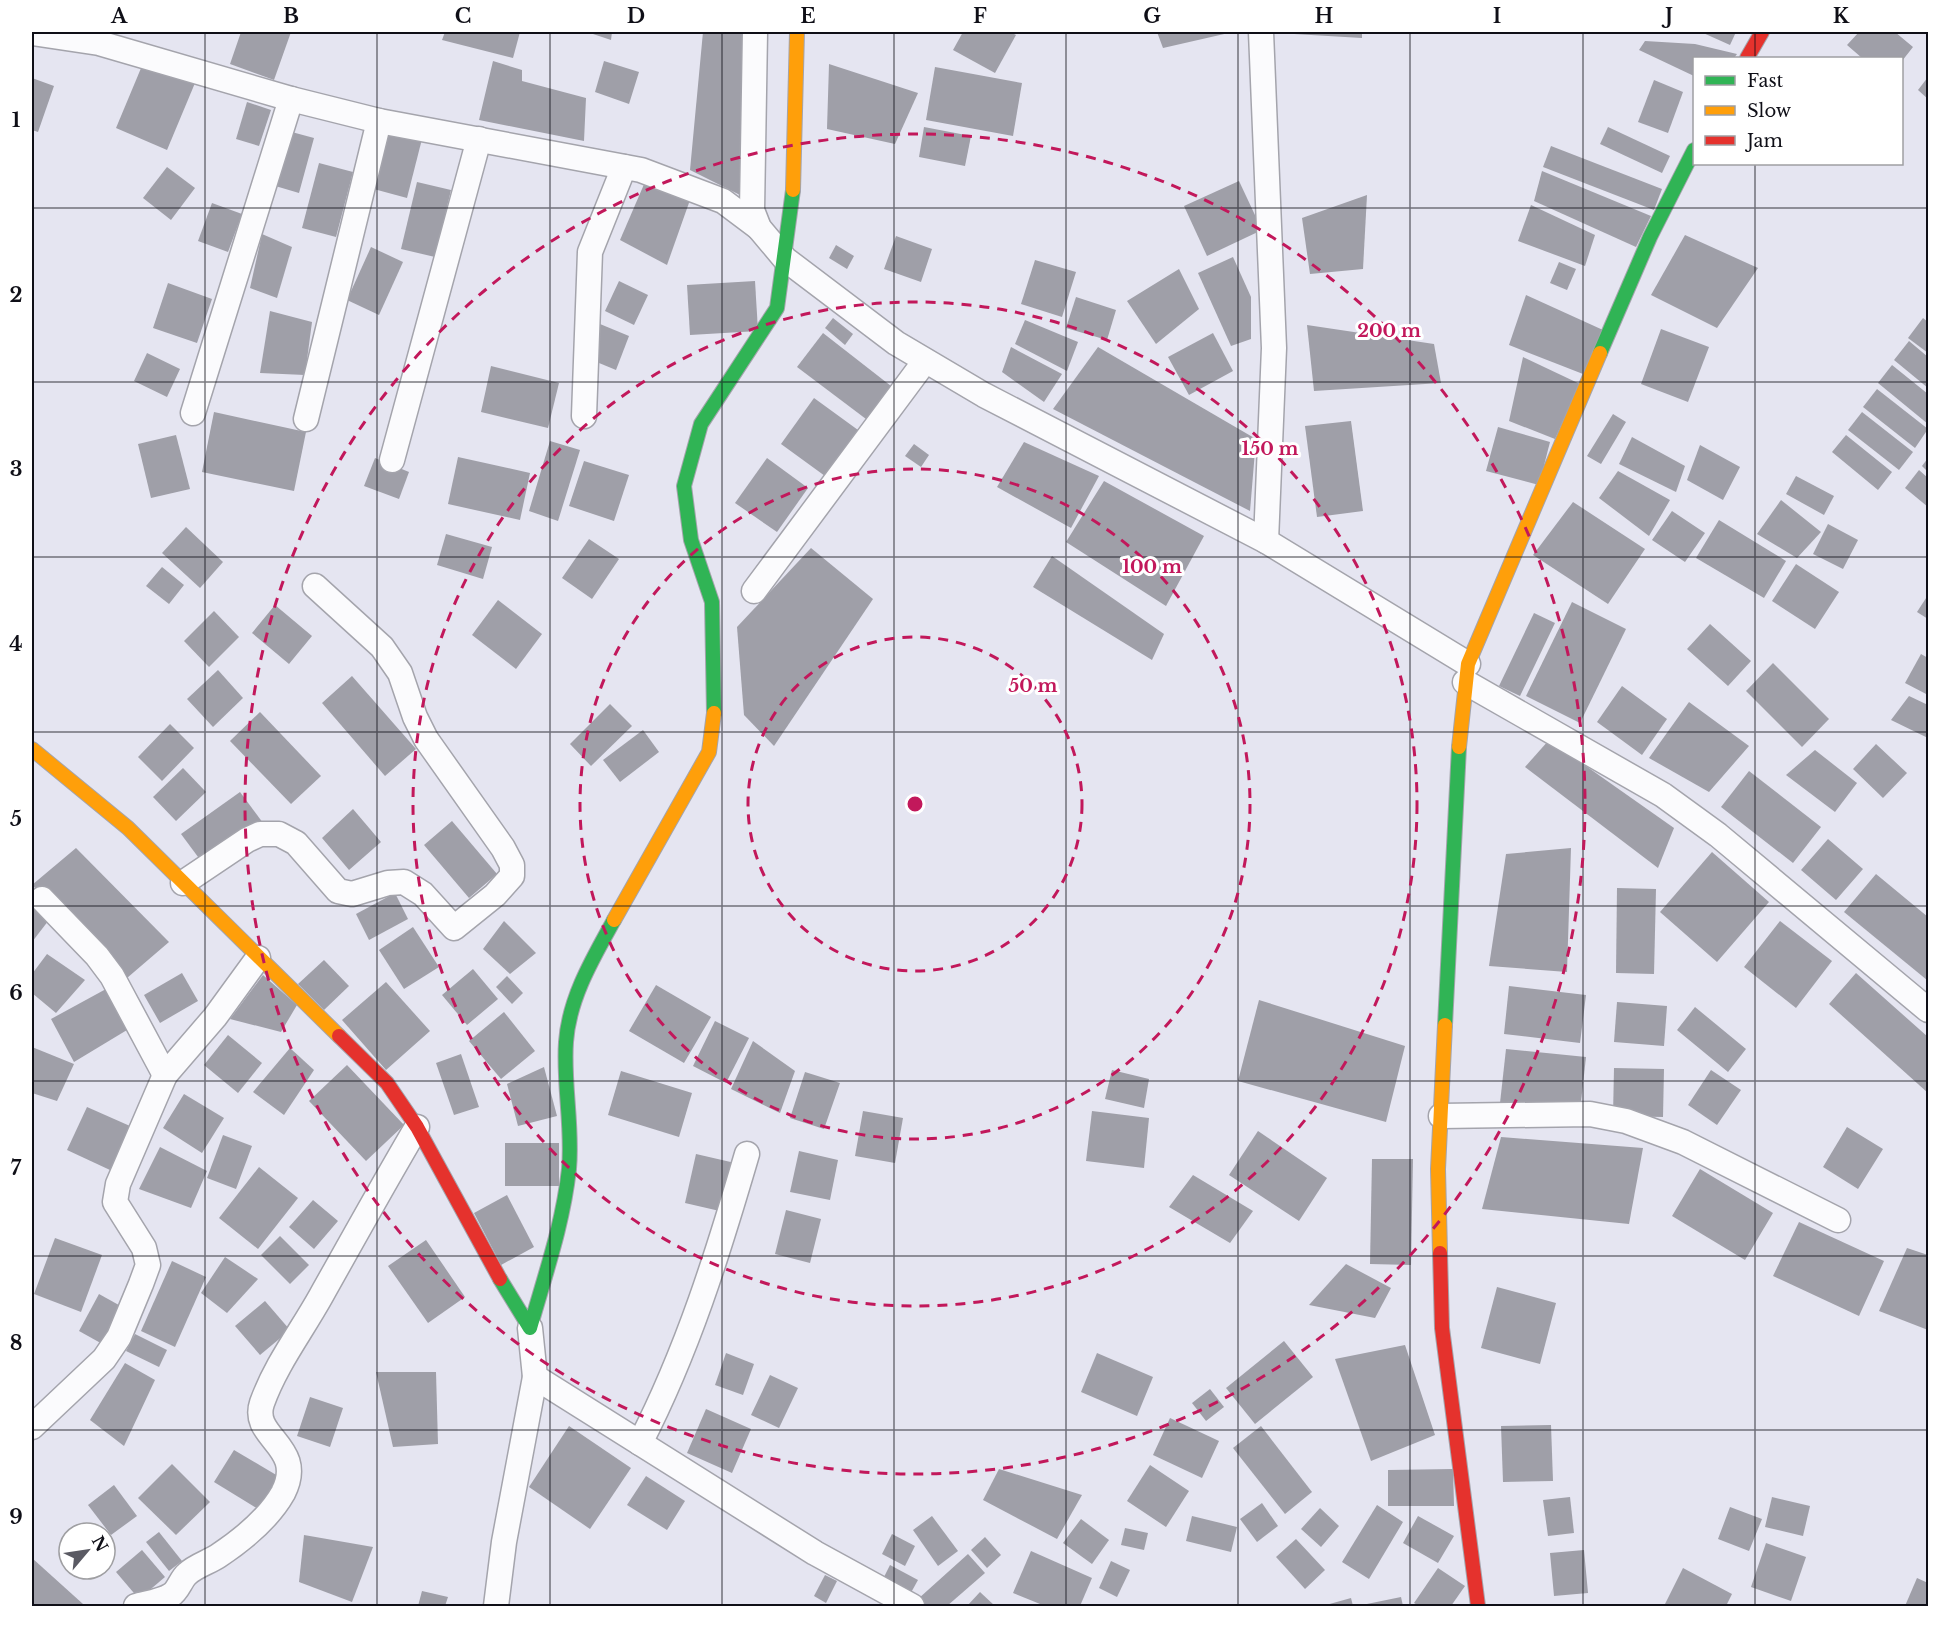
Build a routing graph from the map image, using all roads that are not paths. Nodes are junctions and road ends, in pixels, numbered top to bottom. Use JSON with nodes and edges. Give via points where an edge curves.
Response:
{"nodes":[{"id":1,"x":755,"y":32,"type":"edge"},
{"id":2,"x":797,"y":32,"type":"edge"},
{"id":3,"x":1260,"y":32,"type":"edge"},
{"id":4,"x":1762,"y":32,"type":"edge"},
{"id":5,"x":32,"y":33,"type":"edge"},
{"id":6,"x":1748,"y":57,"type":"edge"},
{"id":7,"x":291,"y":99,"type":"junction"},
{"id":8,"x":380,"y":121,"type":"junction"},
{"id":9,"x":479,"y":139,"type":"junction"},
{"id":10,"x":1693,"y":154,"type":"edge"},
{"id":11,"x":624,"y":167,"type":"junction"},
{"id":12,"x":759,"y":228,"type":"junction"},
{"id":13,"x":785,"y":259,"type":"junction"},
{"id":14,"x":925,"y":361,"type":"junction"},
{"id":15,"x":193,"y":412,"type":"dead end"},
{"id":16,"x":584,"y":416,"type":"dead end"},
{"id":17,"x":306,"y":419,"type":"dead end"},
{"id":18,"x":392,"y":460,"type":"dead end"},
{"id":19,"x":1266,"y":541,"type":"junction"},
{"id":20,"x":315,"y":586,"type":"dead end"},
{"id":21,"x":754,"y":591,"type":"dead end"},
{"id":22,"x":1466,"y":673,"type":"junction"},
{"id":23,"x":32,"y":748,"type":"edge"},
{"id":24,"x":183,"y":883,"type":"junction"},
{"id":25,"x":42,"y":899,"type":"dead end"},
{"id":26,"x":258,"y":958,"type":"junction"},
{"id":27,"x":1929,"y":1010,"type":"edge"},
{"id":28,"x":165,"y":1075,"type":"junction"},
{"id":29,"x":1441,"y":1116,"type":"junction"},
{"id":30,"x":417,"y":1127,"type":"junction"},
{"id":31,"x":747,"y":1154,"type":"dead end"},
{"id":32,"x":1838,"y":1220,"type":"dead end"},
{"id":33,"x":530,"y":1328,"type":"junction"},
{"id":34,"x":534,"y":1377,"type":"junction"},
{"id":35,"x":32,"y":1427,"type":"edge"},
{"id":36,"x":640,"y":1443,"type":"junction"},
{"id":37,"x":171,"y":1601,"type":"edge"},
{"id":38,"x":136,"y":1606,"type":"edge"},
{"id":39,"x":496,"y":1606,"type":"edge"},
{"id":40,"x":910,"y":1606,"type":"edge"},
{"id":41,"x":1478,"y":1606,"type":"edge"}],
"edges":[{"from":1,"to":12,"type":"street","via":[[752,210]]},
{"from":2,"to":13,"type":"street","via":[[793,205]]},
{"from":3,"to":19,"type":"street","via":[[1274,348]]},
{"from":4,"to":6,"type":"street"},
{"from":5,"to":7,"type":"street","via":[[99,44]]},
{"from":7,"to":8,"type":"street"},
{"from":7,"to":15,"type":"street"},
{"from":8,"to":9,"type":"street"},
{"from":8,"to":17,"type":"street"},
{"from":9,"to":11,"type":"street"},
{"from":9,"to":18,"type":"street"},
{"from":10,"to":22,"type":"street","via":[[1650,237]]},
{"from":11,"to":12,"type":"street","via":[[723,201]]},
{"from":11,"to":16,"type":"street","via":[[591,252]]},
{"from":12,"to":13,"type":"street"},
{"from":13,"to":14,"type":"street"},
{"from":13,"to":33,"type":"street","via":[[777,308],[701,424],[684,486],[691,540],[712,602],[716,647],[714,729],[709,752],[637,873],[572,1008],[566,1046],[569,1166],[555,1250]]},
{"from":14,"to":19,"type":"street"},
{"from":14,"to":21,"type":"street"},
{"from":19,"to":22,"type":"street"},
{"from":20,"to":24,"type":"street","via":[[382,647],[400,673],[426,739],[503,848],[512,865],[512,876],[454,928],[423,894],[405,882],[352,894],[338,891],[296,843],[279,834],[260,834],[247,840]]},
{"from":22,"to":27,"type":"street","via":[[1663,795],[1718,835]]},
{"from":22,"to":29,"type":"street","via":[[1456,773]]},
{"from":23,"to":24,"type":"street","via":[[97,799]]},
{"from":24,"to":26,"type":"street"},
{"from":25,"to":28,"type":"street","via":[[112,976]]},
{"from":26,"to":28,"type":"street","via":[[215,1017]]},
{"from":26,"to":30,"type":"street","via":[[387,1083]]},
{"from":28,"to":35,"type":"street","via":[[118,1184],[115,1202],[144,1248],[148,1264],[141,1284],[119,1337],[104,1359]]},
{"from":29,"to":32,"type":"street","via":[[1590,1114],[1626,1121],[1683,1142]]},
{"from":29,"to":41,"type":"street","via":[[1438,1169],[1442,1328]]},
{"from":30,"to":33,"type":"street","via":[[474,1235]]},
{"from":30,"to":37,"type":"street","via":[[279,1363],[261,1406],[260,1418],[265,1429],[284,1449],[288,1460],[283,1492],[250,1533],[187,1573]]},
{"from":31,"to":36,"type":"street","via":[[690,1333]]},
{"from":33,"to":34,"type":"street"},
{"from":34,"to":36,"type":"street"},
{"from":34,"to":39,"type":"street"},
{"from":36,"to":40,"type":"street"},
{"from":37,"to":38,"type":"street"}]}
